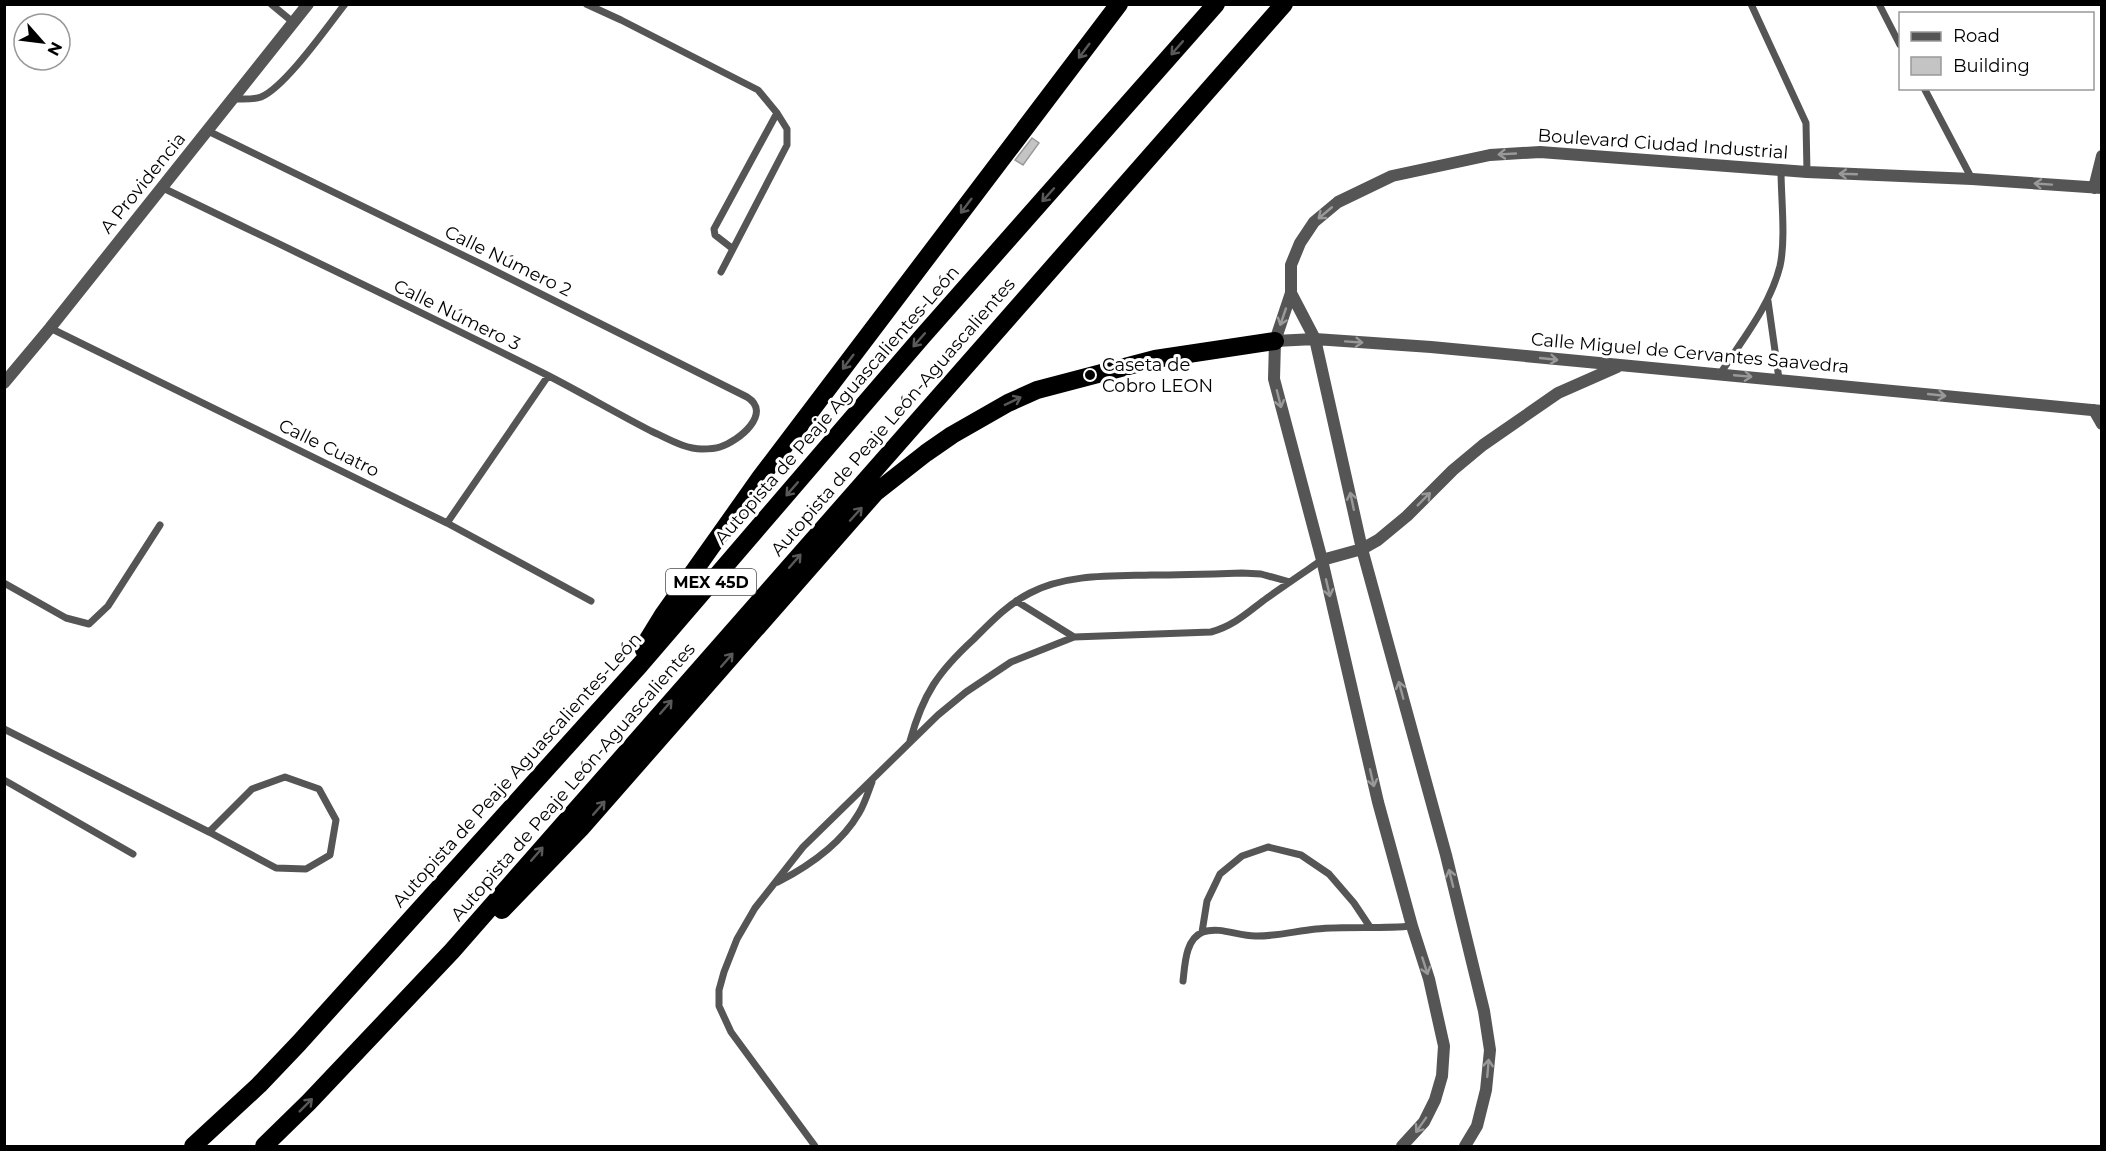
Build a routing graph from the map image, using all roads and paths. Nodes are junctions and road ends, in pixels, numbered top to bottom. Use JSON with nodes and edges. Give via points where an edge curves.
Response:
{"nodes":[{"id":1,"x":271,"y":4,"type":"edge"},
{"id":2,"x":308,"y":4,"type":"edge"},
{"id":3,"x":345,"y":4,"type":"edge"},
{"id":4,"x":586,"y":4,"type":"edge"},
{"id":5,"x":1119,"y":4,"type":"edge"},
{"id":6,"x":1216,"y":4,"type":"edge"},
{"id":7,"x":1284,"y":4,"type":"edge"},
{"id":8,"x":1751,"y":4,"type":"edge"},
{"id":9,"x":1879,"y":4,"type":"edge"},
{"id":10,"x":294,"y":23,"type":"junction"},
{"id":11,"x":1899,"y":43,"type":"edge"},
{"id":12,"x":1925,"y":90,"type":"edge"},
{"id":13,"x":234,"y":99,"type":"junction"},
{"id":14,"x":777,"y":113,"type":"junction"},
{"id":15,"x":208,"y":131,"type":"junction"},
{"id":16,"x":2102,"y":156,"type":"edge"},
{"id":17,"x":1781,"y":170,"type":"junction"},
{"id":18,"x":1807,"y":172,"type":"junction"},
{"id":19,"x":1972,"y":179,"type":"junction"},
{"id":20,"x":163,"y":188,"type":"junction"},
{"id":21,"x":2098,"y":188,"type":"edge"},
{"id":22,"x":733,"y":249,"type":"junction"},
{"id":23,"x":721,"y":272,"type":"dead end"},
{"id":24,"x":1292,"y":293,"type":"junction"},
{"id":25,"x":1768,"y":301,"type":"junction"},
{"id":26,"x":50,"y":328,"type":"junction"},
{"id":27,"x":1315,"y":339,"type":"junction"},
{"id":28,"x":1275,"y":341,"type":"junction"},
{"id":29,"x":1618,"y":366,"type":"junction"},
{"id":30,"x":1720,"y":374,"type":"junction"},
{"id":31,"x":548,"y":376,"type":"junction"},
{"id":32,"x":6,"y":379,"type":"edge"},
{"id":33,"x":1779,"y":379,"type":"junction"},
{"id":34,"x":2098,"y":411,"type":"edge"},
{"id":35,"x":2102,"y":424,"type":"edge"},
{"id":36,"x":739,"y":438,"type":"joint"},
{"id":37,"x":447,"y":523,"type":"junction"},
{"id":38,"x":160,"y":525,"type":"dead end"},
{"id":39,"x":1362,"y":549,"type":"junction"},
{"id":40,"x":1322,"y":560,"type":"junction"},
{"id":41,"x":1290,"y":582,"type":"junction"},
{"id":42,"x":4,"y":583,"type":"edge"},
{"id":43,"x":591,"y":601,"type":"dead end"},
{"id":44,"x":1016,"y":601,"type":"junction"},
{"id":45,"x":1074,"y":637,"type":"junction"},
{"id":46,"x":640,"y":665,"type":"junction"},
{"id":47,"x":4,"y":729,"type":"edge"},
{"id":48,"x":909,"y":744,"type":"junction"},
{"id":49,"x":874,"y":777,"type":"junction"},
{"id":50,"x":4,"y":780,"type":"edge"},
{"id":51,"x":209,"y":832,"type":"junction"},
{"id":52,"x":133,"y":854,"type":"dead end"},
{"id":53,"x":773,"y":885,"type":"junction"},
{"id":54,"x":1412,"y":926,"type":"junction"},
{"id":55,"x":1370,"y":927,"type":"junction"},
{"id":56,"x":1202,"y":932,"type":"junction"},
{"id":57,"x":452,"y":951,"type":"junction"},
{"id":58,"x":1183,"y":981,"type":"dead end"},
{"id":59,"x":192,"y":1146,"type":"edge"},
{"id":60,"x":264,"y":1146,"type":"edge"},
{"id":61,"x":815,"y":1146,"type":"edge"},
{"id":62,"x":1402,"y":1146,"type":"edge"},
{"id":63,"x":1465,"y":1146,"type":"edge"}],
"edges":[{"from":1,"to":10,"type":"lane"},
{"from":2,"to":10,"type":"street","name":"A Providencia"},
{"from":3,"to":13,"type":"lane","via":[[276,86],[262,97]]},
{"from":4,"to":14,"type":"lane","via":[[738,78],[758,90]]},
{"from":5,"to":46,"type":"highway","one_way":true,"via":[[760,478],[646,641]]},
{"from":6,"to":46,"type":"highway","name":"Autopista de Peaje Aguascalientes-León","number":"MEX 45D","one_way":true},
{"from":57,"to":7,"type":"highway","name":"Autopista de Peaje León-Aguascalientes","number":"MEX 45D","one_way":true},
{"from":8,"to":18,"type":"lane","via":[[1806,123]]},
{"from":9,"to":11,"type":"lane"},
{"from":10,"to":13,"type":"street","name":"A Providencia"},
{"from":12,"to":19,"type":"lane"},
{"from":13,"to":15,"type":"street","name":"A Providencia"},
{"from":14,"to":22,"type":"lane","via":[[787,129],[787,146]]},
{"from":14,"to":22,"type":"lane","via":[[714,229],[715,235]]},
{"from":15,"to":20,"type":"street","name":"A Providencia"},
{"from":15,"to":36,"type":"lane","name":"Calle Número 2","via":[[747,397],[757,408],[756,416]]},
{"from":16,"to":21,"type":"street"},
{"from":17,"to":18,"type":"street","name":"Boulevard Ciudad Industrial"},
{"from":17,"to":24,"type":"street","name":"Boulevard Ciudad Industrial","one_way":true,"via":[[1540,152],[1490,155],[1392,176],[1338,202],[1314,222],[1292,265]]},
{"from":17,"to":25,"type":"lane","via":[[1780,265]]},
{"from":19,"to":18,"type":"street","name":"Boulevard Ciudad Industrial","one_way":true},
{"from":21,"to":19,"type":"street","name":"Boulevard Ciudad Industrial","one_way":true},
{"from":20,"to":26,"type":"street","name":"A Providencia"},
{"from":20,"to":31,"type":"lane","name":"Calle Número 3"},
{"from":22,"to":23,"type":"lane"},
{"from":24,"to":27,"type":"street","name":"Boulevard Ciudad Industrial"},
{"from":24,"to":28,"type":"street","name":"Boulevard Ciudad Industrial","one_way":true},
{"from":25,"to":30,"type":"lane"},
{"from":25,"to":33,"type":"lane"},
{"from":26,"to":32,"type":"street","name":"A Providencia"},
{"from":26,"to":37,"type":"lane","name":"Calle Cuatro"},
{"from":27,"to":28,"type":"street","name":"Calle Miguel de Cervantes Saavedra"},
{"from":27,"to":29,"type":"street","name":"Calle Miguel de Cervantes Saavedra","one_way":true},
{"from":39,"to":27,"type":"street","name":"Boulevard Ciudad Industrial","one_way":true},
{"from":28,"to":40,"type":"street","name":"Boulevard Ciudad Industrial","one_way":true,"via":[[1274,379]]},
{"from":57,"to":28,"type":"highway","one_way":true,"via":[[523,890],[875,493],[926,453],[1038,390],[1155,359]]},
{"from":29,"to":30,"type":"street","name":"Calle Miguel de Cervantes Saavedra"},
{"from":39,"to":29,"type":"street","one_way":true,"via":[[1392,530],[1483,446],[1558,393]]},
{"from":30,"to":33,"type":"street","name":"Calle Miguel de Cervantes Saavedra","one_way":true},
{"from":31,"to":36,"type":"lane","name":"Calle Número 3","via":[[685,446],[710,449]]},
{"from":31,"to":37,"type":"lane"},
{"from":33,"to":34,"type":"street","name":"Calle Miguel de Cervantes Saavedra","one_way":true},
{"from":34,"to":35,"type":"street"},
{"from":37,"to":43,"type":"lane","name":"Calle Cuatro"},
{"from":38,"to":42,"type":"lane","via":[[108,606],[89,624],[66,618]]},
{"from":39,"to":40,"type":"street"},
{"from":63,"to":39,"type":"street","name":"Boulevard Ciudad Industrial","one_way":true,"via":[[1477,1126],[1486,1090],[1490,1050],[1484,1011],[1446,855]]},
{"from":40,"to":41,"type":"lane"},
{"from":40,"to":54,"type":"street","name":"Boulevard Ciudad Industrial","one_way":true,"via":[[1378,802]]},
{"from":41,"to":44,"type":"lane","via":[[1242,573],[1107,576],[1054,583]]},
{"from":41,"to":45,"type":"lane","via":[[1246,616],[1211,632]]},
{"from":44,"to":45,"type":"lane"},
{"from":44,"to":48,"type":"lane","via":[[962,650],[929,689]]},
{"from":45,"to":48,"type":"lane","via":[[1011,662],[966,692]]},
{"from":46,"to":59,"type":"highway","name":"Autopista de Peaje Aguascalientes-León","number":"MEX 45D","via":[[299,1043]]},
{"from":47,"to":51,"type":"lane"},
{"from":48,"to":49,"type":"lane"},
{"from":49,"to":53,"type":"lane","via":[[803,847]]},
{"from":49,"to":53,"type":"lane","via":[[859,814],[832,846]]},
{"from":50,"to":52,"type":"lane"},
{"from":51,"to":51,"type":"lane","via":[[276,868],[306,869],[330,855],[336,820],[319,789],[285,777],[252,789]]},
{"from":53,"to":61,"type":"lane","via":[[737,939],[719,990],[719,1006],[731,1032]]},
{"from":54,"to":55,"type":"lane"},
{"from":54,"to":62,"type":"street","name":"Boulevard Ciudad Industrial","one_way":true,"via":[[1444,1046],[1442,1077],[1435,1100],[1424,1122]]},
{"from":55,"to":56,"type":"lane","via":[[1254,937],[1223,931]]},
{"from":55,"to":56,"type":"lane","via":[[1329,874],[1301,855],[1268,847],[1242,856],[1220,874],[1207,901]]},
{"from":56,"to":58,"type":"lane","via":[[1186,953]]},
{"from":60,"to":57,"type":"highway","name":"Autopista de Peaje León-Aguascalientes","number":"MEX 45D","one_way":true}]}
